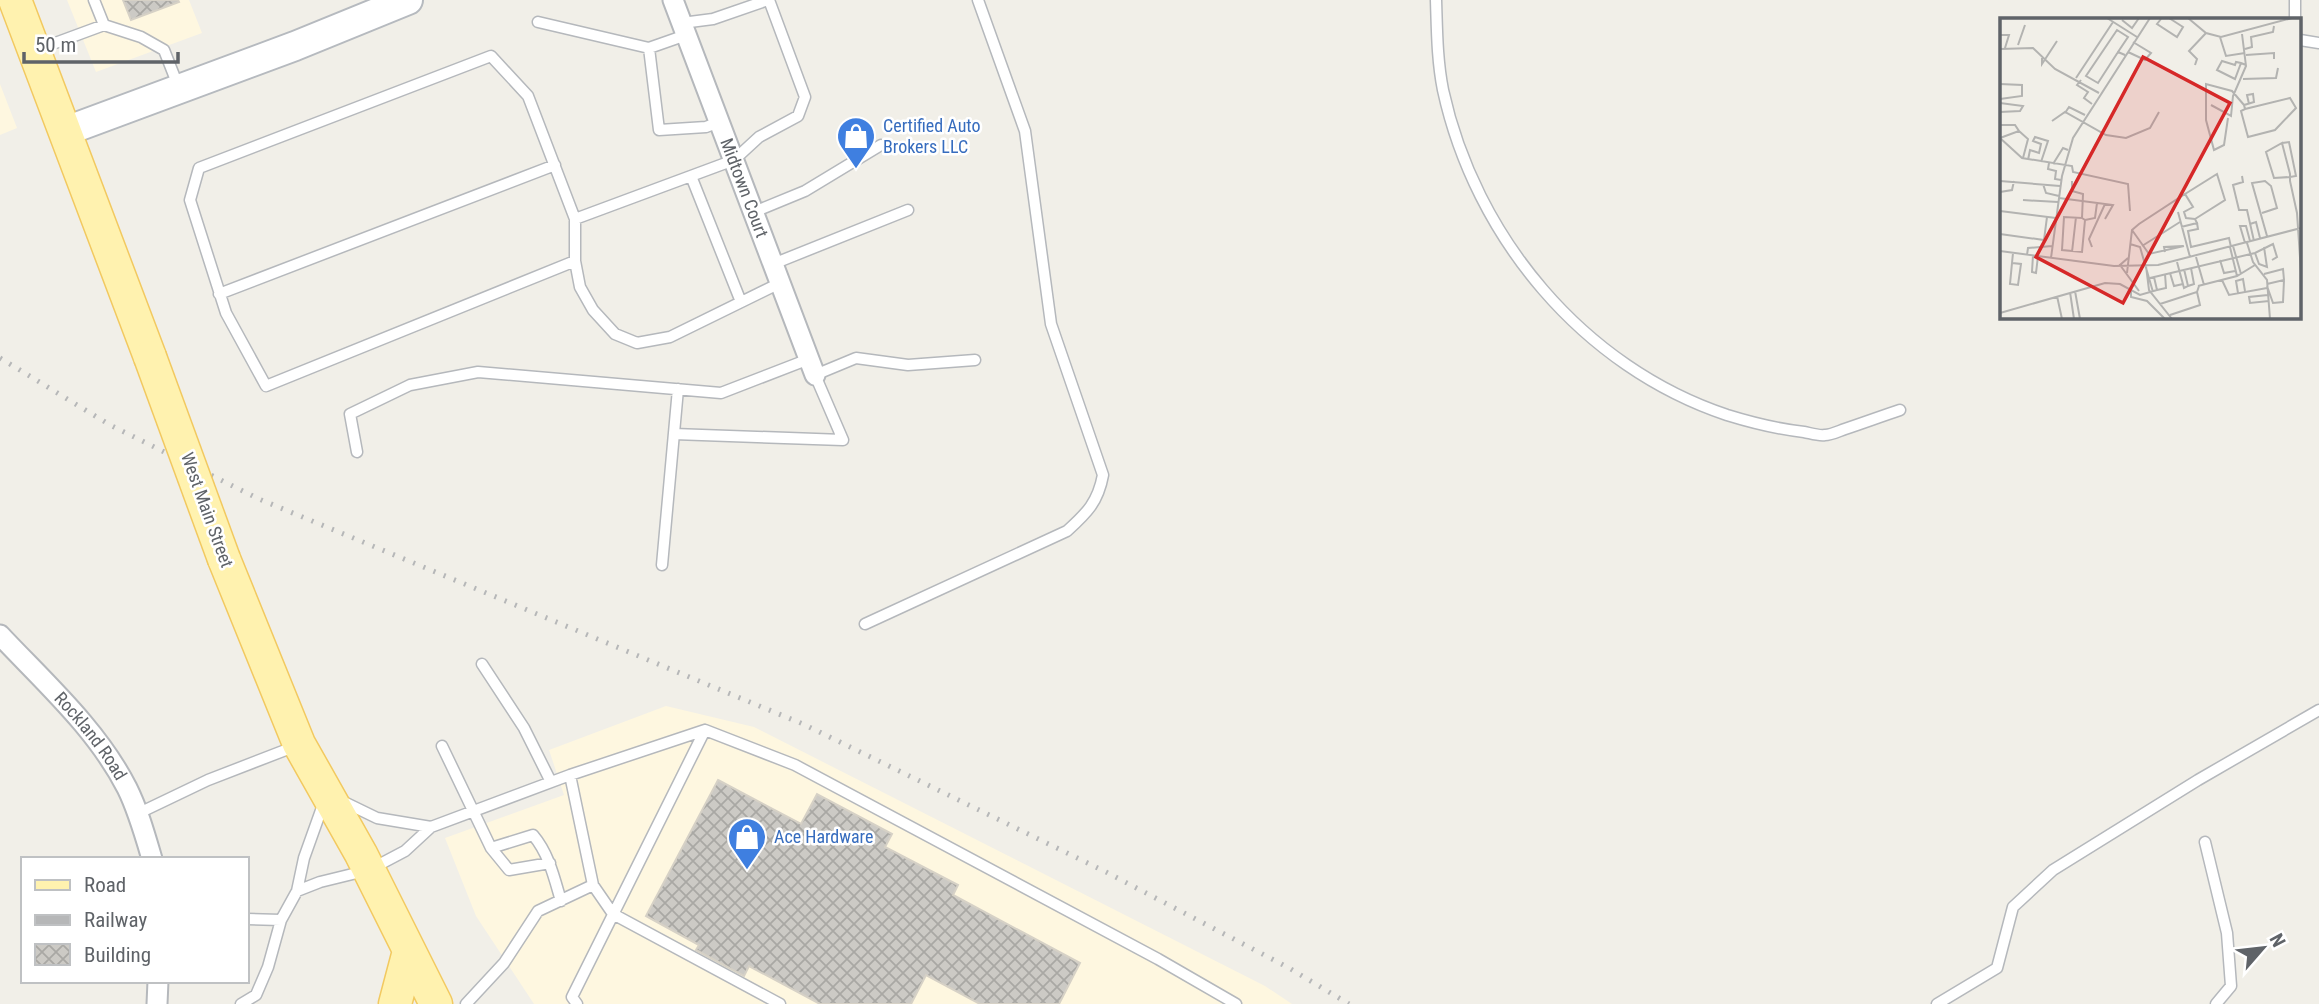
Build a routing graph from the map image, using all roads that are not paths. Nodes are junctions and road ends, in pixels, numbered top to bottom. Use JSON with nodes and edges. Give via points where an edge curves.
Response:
{"nodes":[{"id":1,"x":94,"y":0,"type":"edge"},
{"id":2,"x":408,"y":0,"type":"edge"},
{"id":3,"x":673,"y":0,"type":"edge"},
{"id":4,"x":768,"y":0,"type":"edge"},
{"id":5,"x":978,"y":0,"type":"edge"},
{"id":6,"x":1436,"y":0,"type":"edge"},
{"id":7,"x":2295,"y":0,"type":"edge"},
{"id":8,"x":14,"y":5,"type":"edge"},
{"id":9,"x":2295,"y":18,"type":"edge"},
{"id":10,"x":538,"y":22,"type":"dead end"},
{"id":11,"x":104,"y":24,"type":"junction"},
{"id":12,"x":684,"y":29,"type":"junction"},
{"id":13,"x":649,"y":48,"type":"junction"},
{"id":14,"x":35,"y":50,"type":"junction"},
{"id":15,"x":180,"y":89,"type":"junction"},
{"id":16,"x":719,"y":122,"type":"junction"},
{"id":17,"x":66,"y":131,"type":"junction"},
{"id":18,"x":881,"y":145,"type":"dead end"},
{"id":19,"x":734,"y":160,"type":"junction"},
{"id":20,"x":555,"y":165,"type":"junction"},
{"id":21,"x":691,"y":176,"type":"junction"},
{"id":22,"x":908,"y":210,"type":"dead end"},
{"id":23,"x":754,"y":212,"type":"junction"},
{"id":24,"x":575,"y":219,"type":"junction"},
{"id":25,"x":575,"y":261,"type":"junction"},
{"id":26,"x":773,"y":264,"type":"junction"},
{"id":27,"x":780,"y":284,"type":"junction"},
{"id":28,"x":219,"y":294,"type":"junction"},
{"id":29,"x":741,"y":302,"type":"junction"},
{"id":30,"x":975,"y":360,"type":"dead end"},
{"id":31,"x":812,"y":367,"type":"junction"},
{"id":32,"x":678,"y":389,"type":"junction"},
{"id":33,"x":1900,"y":410,"type":"dead end"},
{"id":34,"x":674,"y":434,"type":"junction"},
{"id":35,"x":357,"y":452,"type":"dead end"},
{"id":36,"x":662,"y":565,"type":"dead end"},
{"id":37,"x":865,"y":624,"type":"dead end"},
{"id":38,"x":0,"y":635,"type":"edge"},
{"id":39,"x":482,"y":664,"type":"dead end"},
{"id":40,"x":2319,"y":710,"type":"edge"},
{"id":41,"x":705,"y":730,"type":"junction"},
{"id":42,"x":299,"y":744,"type":"junction"},
{"id":43,"x":442,"y":746,"type":"dead end"},
{"id":44,"x":570,"y":775,"type":"junction"},
{"id":45,"x":551,"y":782,"type":"junction"},
{"id":46,"x":327,"y":794,"type":"junction"},
{"id":47,"x":475,"y":811,"type":"junction"},
{"id":48,"x":137,"y":814,"type":"junction"},
{"id":49,"x":431,"y":827,"type":"junction"},
{"id":50,"x":2206,"y":842,"type":"dead end"},
{"id":51,"x":491,"y":848,"type":"junction"},
{"id":52,"x":151,"y":857,"type":"edge"},
{"id":53,"x":550,"y":863,"type":"junction"},
{"id":54,"x":369,"y":870,"type":"junction"},
{"id":55,"x":593,"y":885,"type":"junction"},
{"id":56,"x":297,"y":891,"type":"junction"},
{"id":57,"x":561,"y":901,"type":"junction"},
{"id":58,"x":613,"y":914,"type":"junction"},
{"id":59,"x":248,"y":919,"type":"edge"},
{"id":60,"x":281,"y":920,"type":"junction"},
{"id":61,"x":409,"y":951,"type":"junction"},
{"id":62,"x":158,"y":983,"type":"edge"},
{"id":63,"x":158,"y":1004,"type":"edge"},
{"id":64,"x":241,"y":1004,"type":"edge"},
{"id":65,"x":395,"y":1004,"type":"edge"},
{"id":66,"x":436,"y":1004,"type":"edge"},
{"id":67,"x":466,"y":1004,"type":"edge"},
{"id":68,"x":577,"y":1004,"type":"edge"},
{"id":69,"x":780,"y":1004,"type":"edge"},
{"id":70,"x":1236,"y":1004,"type":"edge"},
{"id":71,"x":1937,"y":1004,"type":"edge"},
{"id":72,"x":2216,"y":1004,"type":"edge"}],
"edges":[{"from":1,"to":11,"type":"lane"},
{"from":2,"to":15,"type":"main road"},
{"from":3,"to":12,"type":"street","name":"Midtown Court"},
{"from":4,"to":12,"type":"lane"},
{"from":4,"to":19,"type":"lane","via":[[805,97],[798,116],[759,137]]},
{"from":5,"to":37,"type":"lane","via":[[1025,131],[1052,324],[1103,475],[1100,495],[1067,531]]},
{"from":6,"to":33,"type":"lane","via":[[1443,89],[1479,192],[1538,285],[1575,325],[1665,388],[1706,408],[1762,426],[1825,435]]},
{"from":7,"to":9,"type":"lane"},
{"from":8,"to":14,"type":"main road","name":"West Main Street"},
{"from":10,"to":13,"type":"lane"},
{"from":11,"to":14,"type":"lane"},
{"from":11,"to":15,"type":"lane","via":[[164,50]]},
{"from":12,"to":13,"type":"lane"},
{"from":12,"to":16,"type":"street","name":"Midtown Court"},
{"from":13,"to":16,"type":"lane","via":[[659,130]]},
{"from":14,"to":17,"type":"main road","name":"West Main Street"},
{"from":15,"to":17,"type":"main road"},
{"from":16,"to":19,"type":"street","name":"Midtown Court"},
{"from":17,"to":42,"type":"main road","name":"West Main Street","bridge":true,"via":[[224,559]]},
{"from":18,"to":23,"type":"lane","via":[[805,191]]},
{"from":19,"to":21,"type":"lane"},
{"from":19,"to":23,"type":"street","name":"Midtown Court"},
{"from":20,"to":24,"type":"lane"},
{"from":20,"to":28,"type":"lane"},
{"from":20,"to":28,"type":"lane","via":[[528,96],[491,56],[440,75],[199,168],[190,201]]},
{"from":21,"to":24,"type":"lane"},
{"from":21,"to":29,"type":"lane"},
{"from":22,"to":26,"type":"lane"},
{"from":23,"to":26,"type":"street","name":"Midtown Court"},
{"from":24,"to":25,"type":"lane"},
{"from":25,"to":28,"type":"lane","via":[[266,386]]},
{"from":25,"to":29,"type":"lane","via":[[580,287],[593,310],[615,334],[638,343],[670,337]]},
{"from":26,"to":27,"type":"street","name":"Midtown Court"},
{"from":27,"to":29,"type":"lane"},
{"from":27,"to":31,"type":"street","name":"Midtown Court"},
{"from":30,"to":31,"type":"lane","via":[[908,365],[856,358]]},
{"from":31,"to":32,"type":"lane","via":[[721,393]]},
{"from":31,"to":34,"type":"lane","via":[[843,440]]},
{"from":32,"to":34,"type":"lane"},
{"from":32,"to":35,"type":"lane","via":[[478,372],[410,385],[350,414]]},
{"from":34,"to":36,"type":"lane"},
{"from":38,"to":48,"type":"street","name":"Rockland Road","via":[[100,746],[127,788]]},
{"from":39,"to":45,"type":"lane","via":[[524,728]]},
{"from":40,"to":71,"type":"lane","via":[[2053,870],[2013,907],[1997,968]]},
{"from":41,"to":44,"type":"lane"},
{"from":41,"to":58,"type":"lane"},
{"from":41,"to":70,"type":"lane","via":[[795,765]]},
{"from":42,"to":46,"type":"main road","name":"West Main Street"},
{"from":42,"to":48,"type":"lane"},
{"from":43,"to":47,"type":"lane"},
{"from":44,"to":45,"type":"lane"},
{"from":44,"to":55,"type":"lane"},
{"from":45,"to":47,"type":"lane"},
{"from":46,"to":49,"type":"lane","via":[[377,818]]},
{"from":46,"to":54,"type":"main road","name":"West Main Street"},
{"from":46,"to":56,"type":"lane"},
{"from":47,"to":49,"type":"lane"},
{"from":47,"to":51,"type":"lane"},
{"from":48,"to":52,"type":"street","name":"Rockland Road"},
{"from":49,"to":54,"type":"lane","via":[[405,851]]},
{"from":50,"to":72,"type":"lane","via":[[2227,933],[2231,986]]},
{"from":51,"to":53,"type":"lane","via":[[509,870]]},
{"from":51,"to":53,"type":"lane","via":[[533,835]]},
{"from":53,"to":57,"type":"lane"},
{"from":54,"to":56,"type":"lane"},
{"from":54,"to":61,"type":"main road","name":"West Main Street"},
{"from":55,"to":57,"type":"lane"},
{"from":55,"to":58,"type":"lane"},
{"from":56,"to":60,"type":"lane"},
{"from":57,"to":67,"type":"lane","via":[[538,911],[504,963]]},
{"from":58,"to":68,"type":"lane","via":[[572,997]]},
{"from":58,"to":69,"type":"lane"},
{"from":59,"to":60,"type":"lane"},
{"from":60,"to":64,"type":"lane","via":[[256,995]]},
{"from":61,"to":65,"type":"main road"},
{"from":61,"to":66,"type":"main road","name":"West Main Street"},
{"from":62,"to":63,"type":"street"}]}
